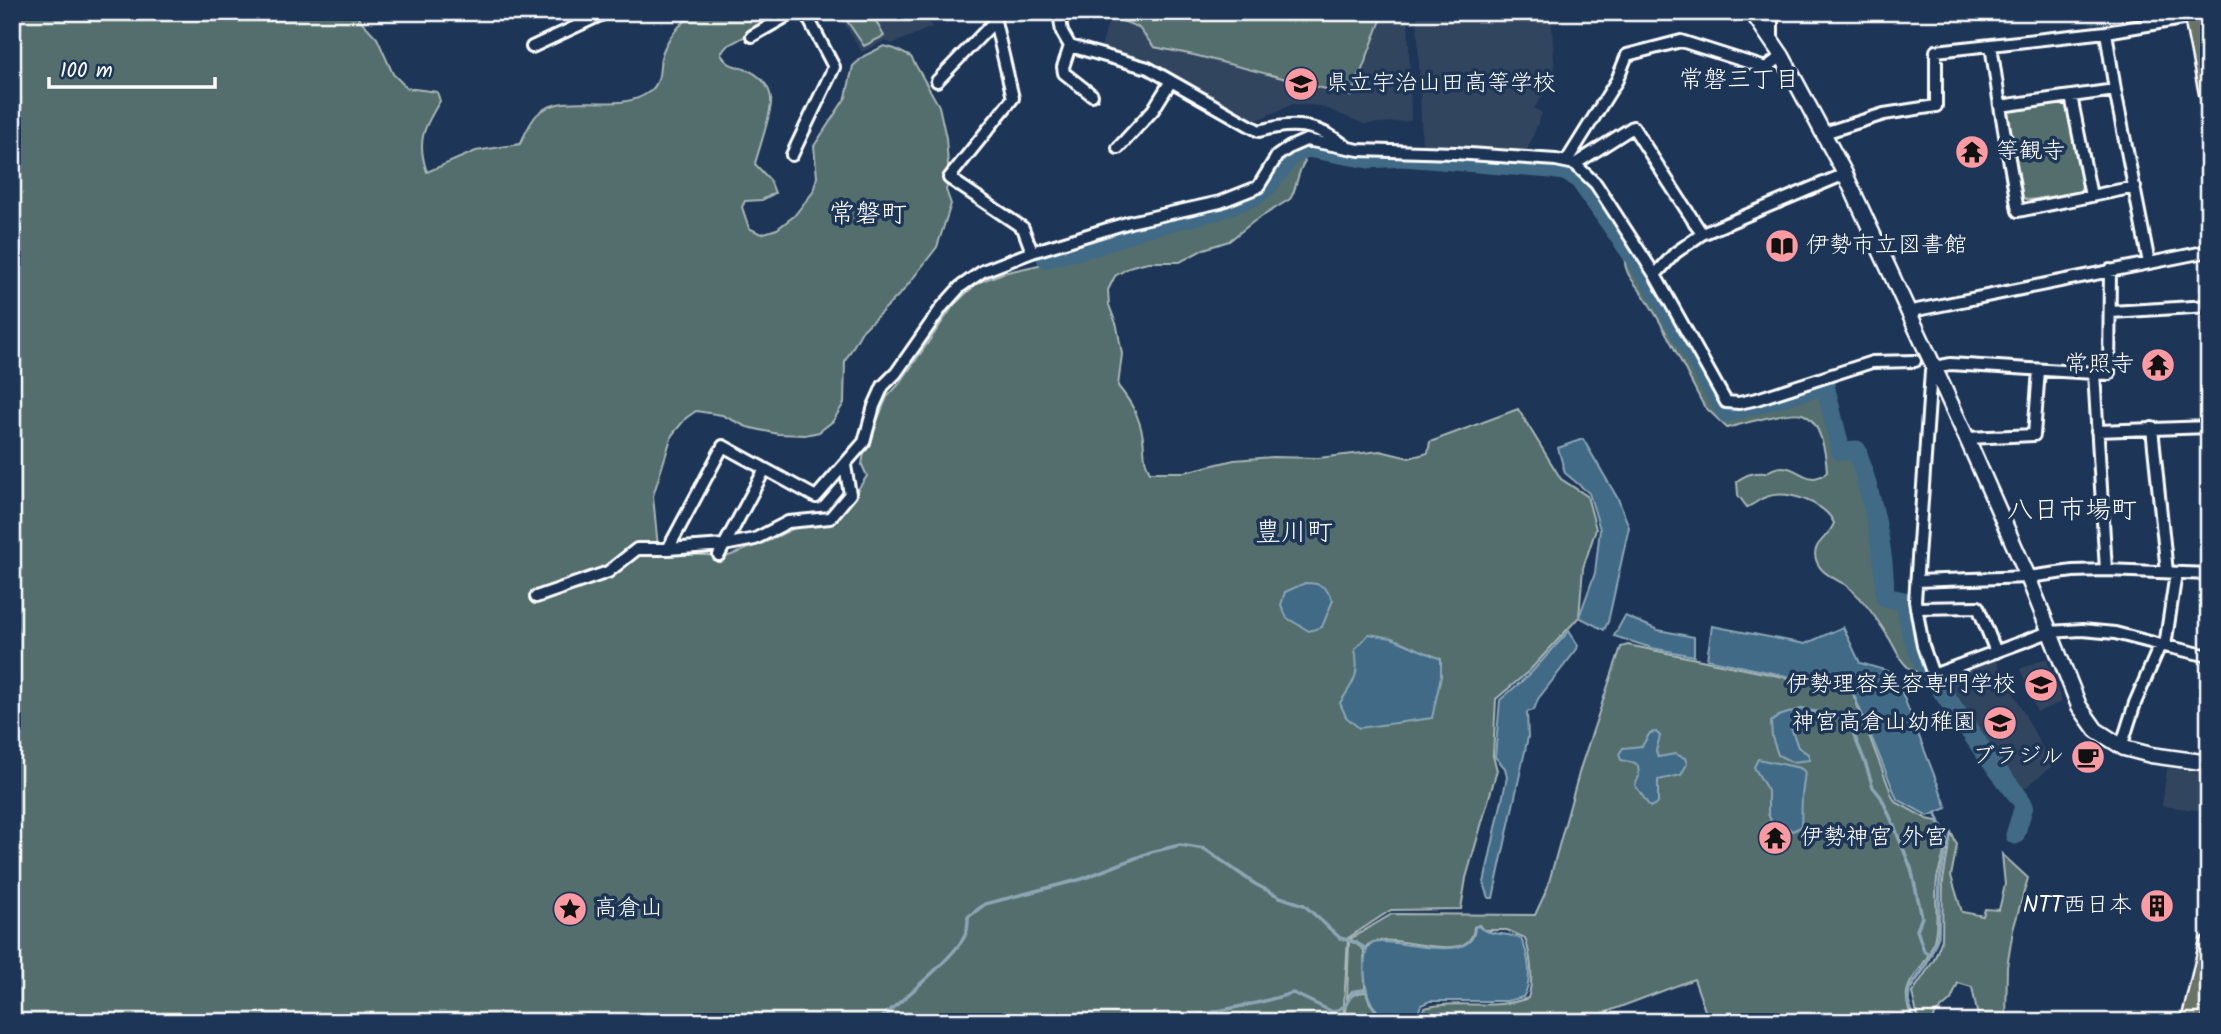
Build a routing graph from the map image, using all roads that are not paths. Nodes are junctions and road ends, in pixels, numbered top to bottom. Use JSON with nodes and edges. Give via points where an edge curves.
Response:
{"nodes":[{"id":1,"x":607,"y":12,"type":"edge"},
{"id":2,"x":794,"y":12,"type":"edge"},
{"id":3,"x":805,"y":12,"type":"edge"},
{"id":4,"x":1059,"y":12,"type":"edge"},
{"id":5,"x":1752,"y":12,"type":"edge"},
{"id":6,"x":1772,"y":12,"type":"edge"},
{"id":7,"x":994,"y":17,"type":"edge"},
{"id":8,"x":2198,"y":23,"type":"edge"},
{"id":9,"x":2106,"y":32,"type":"junction"},
{"id":10,"x":752,"y":36,"type":"dead end"},
{"id":11,"x":1772,"y":41,"type":"junction"},
{"id":12,"x":1991,"y":45,"type":"junction"},
{"id":13,"x":1070,"y":46,"type":"junction"},
{"id":14,"x":532,"y":47,"type":"dead end"},
{"id":15,"x":1782,"y":56,"type":"junction"},
{"id":16,"x":937,"y":81,"type":"dead end"},
{"id":17,"x":1171,"y":81,"type":"junction"},
{"id":18,"x":2115,"y":90,"type":"junction"},
{"id":19,"x":2209,"y":93,"type":"edge"},
{"id":20,"x":1092,"y":95,"type":"dead end"},
{"id":21,"x":2071,"y":96,"type":"junction"},
{"id":22,"x":2000,"y":106,"type":"junction"},
{"id":23,"x":1824,"y":133,"type":"junction"},
{"id":24,"x":1118,"y":148,"type":"dead end"},
{"id":25,"x":1349,"y":149,"type":"junction"},
{"id":26,"x":792,"y":155,"type":"dead end"},
{"id":27,"x":1571,"y":163,"type":"junction"},
{"id":28,"x":1844,"y":174,"type":"junction"},
{"id":29,"x":2134,"y":187,"type":"junction"},
{"id":30,"x":2091,"y":196,"type":"junction"},
{"id":31,"x":1702,"y":234,"type":"junction"},
{"id":32,"x":2209,"y":251,"type":"edge"},
{"id":33,"x":1032,"y":252,"type":"junction"},
{"id":34,"x":2149,"y":262,"type":"junction"},
{"id":35,"x":2110,"y":270,"type":"junction"},
{"id":36,"x":1655,"y":275,"type":"junction"},
{"id":37,"x":2209,"y":306,"type":"edge"},
{"id":38,"x":1907,"y":312,"type":"junction"},
{"id":39,"x":2111,"y":312,"type":"junction"},
{"id":40,"x":1915,"y":361,"type":"dead end"},
{"id":41,"x":1934,"y":367,"type":"junction"},
{"id":42,"x":2039,"y":370,"type":"junction"},
{"id":43,"x":2094,"y":373,"type":"junction"},
{"id":44,"x":2209,"y":427,"type":"edge"},
{"id":45,"x":2152,"y":428,"type":"junction"},
{"id":46,"x":2097,"y":431,"type":"junction"},
{"id":47,"x":1967,"y":438,"type":"junction"},
{"id":48,"x":845,"y":466,"type":"junction"},
{"id":49,"x":765,"y":469,"type":"junction"},
{"id":50,"x":668,"y":549,"type":"junction"},
{"id":51,"x":722,"y":550,"type":"junction"},
{"id":52,"x":2106,"y":570,"type":"junction"},
{"id":53,"x":2172,"y":572,"type":"junction"},
{"id":54,"x":2209,"y":574,"type":"edge"},
{"id":55,"x":2028,"y":577,"type":"junction"},
{"id":56,"x":1916,"y":581,"type":"junction"},
{"id":57,"x":536,"y":597,"type":"dead end"},
{"id":58,"x":1916,"y":608,"type":"junction"},
{"id":59,"x":2049,"y":632,"type":"junction"},
{"id":60,"x":2162,"y":646,"type":"junction"},
{"id":61,"x":1996,"y":652,"type":"junction"},
{"id":62,"x":2209,"y":656,"type":"edge"},
{"id":63,"x":2121,"y":747,"type":"junction"},
{"id":64,"x":2209,"y":762,"type":"edge"},
{"id":65,"x":2209,"y":945,"type":"edge"},
{"id":66,"x":2206,"y":967,"type":"edge"},
{"id":67,"x":2191,"y":1022,"type":"edge"}],
"edges":[{"from":1,"to":14,"type":"street"},
{"from":2,"to":10,"type":"street"},
{"from":3,"to":26,"type":"street","via":[[834,67]]},
{"from":4,"to":13,"type":"street"},
{"from":5,"to":11,"type":"street"},
{"from":6,"to":11,"type":"street"},
{"from":7,"to":16,"type":"street"},
{"from":7,"to":33,"type":"street","via":[[1013,98],[949,178],[1023,228]]},
{"from":8,"to":9,"type":"street"},
{"from":8,"to":19,"type":"main road"},
{"from":9,"to":12,"type":"street"},
{"from":9,"to":18,"type":"street"},
{"from":11,"to":15,"type":"street"},
{"from":12,"to":22,"type":"street"},
{"from":12,"to":23,"type":"street","via":[[1936,51],[1936,106],[1884,114]]},
{"from":13,"to":17,"type":"street","via":[[1148,68]]},
{"from":13,"to":20,"type":"street","via":[[1064,73]]},
{"from":15,"to":23,"type":"street"},
{"from":15,"to":27,"type":"street","via":[[1766,68],[1681,41],[1627,55]]},
{"from":17,"to":24,"type":"street","via":[[1153,110]]},
{"from":17,"to":25,"type":"street","via":[[1259,131],[1304,125],[1336,138]]},
{"from":18,"to":21,"type":"street"},
{"from":18,"to":29,"type":"street"},
{"from":21,"to":22,"type":"street"},
{"from":21,"to":30,"type":"street"},
{"from":22,"to":30,"type":"street","via":[[2018,211]]},
{"from":23,"to":28,"type":"street"},
{"from":25,"to":27,"type":"street"},
{"from":25,"to":33,"type":"street","via":[[1312,140],[1297,143],[1277,156],[1258,187],[1241,195],[1106,228]]},
{"from":27,"to":31,"type":"street","via":[[1633,127]]},
{"from":27,"to":36,"type":"street","via":[[1596,184]]},
{"from":28,"to":31,"type":"street"},
{"from":28,"to":38,"type":"street"},
{"from":29,"to":30,"type":"street"},
{"from":29,"to":34,"type":"street"},
{"from":31,"to":36,"type":"street"},
{"from":32,"to":34,"type":"street"},
{"from":33,"to":48,"type":"street","via":[[983,271],[942,307],[883,386],[864,442]]},
{"from":34,"to":35,"type":"street"},
{"from":35,"to":38,"type":"street"},
{"from":35,"to":39,"type":"street"},
{"from":36,"to":40,"type":"street","via":[[1727,402],[1757,399],[1872,362]]},
{"from":37,"to":39,"type":"street"},
{"from":38,"to":41,"type":"street"},
{"from":39,"to":43,"type":"street","via":[[2109,374]]},
{"from":41,"to":42,"type":"street"},
{"from":41,"to":47,"type":"street"},
{"from":41,"to":56,"type":"street","via":[[1929,382]]},
{"from":42,"to":43,"type":"street"},
{"from":42,"to":47,"type":"street","via":[[2034,435]]},
{"from":43,"to":46,"type":"street"},
{"from":44,"to":45,"type":"street"},
{"from":45,"to":46,"type":"street"},
{"from":45,"to":53,"type":"street","via":[[2159,507]]},
{"from":46,"to":52,"type":"street"},
{"from":47,"to":55,"type":"street"},
{"from":48,"to":49,"type":"street","via":[[817,498]]},
{"from":48,"to":51,"type":"street","via":[[850,494],[830,518],[788,522]]},
{"from":49,"to":50,"type":"street","via":[[723,446]]},
{"from":49,"to":51,"type":"street"},
{"from":50,"to":51,"type":"street"},
{"from":50,"to":57,"type":"street","via":[[637,549],[608,572]]},
{"from":52,"to":53,"type":"street"},
{"from":52,"to":55,"type":"street"},
{"from":53,"to":54,"type":"street"},
{"from":53,"to":60,"type":"street"},
{"from":55,"to":56,"type":"street"},
{"from":55,"to":59,"type":"street"},
{"from":56,"to":58,"type":"street"},
{"from":58,"to":61,"type":"street","via":[[1979,607]]},
{"from":58,"to":61,"type":"street","via":[[1933,675]]},
{"from":59,"to":60,"type":"street","via":[[2115,634]]},
{"from":59,"to":61,"type":"street"},
{"from":59,"to":63,"type":"street","via":[[2079,706],[2096,730]]},
{"from":60,"to":62,"type":"street"},
{"from":60,"to":63,"type":"street","via":[[2135,702]]},
{"from":63,"to":64,"type":"street"},
{"from":65,"to":66,"type":"main road"},
{"from":66,"to":67,"type":"main road"}]}
